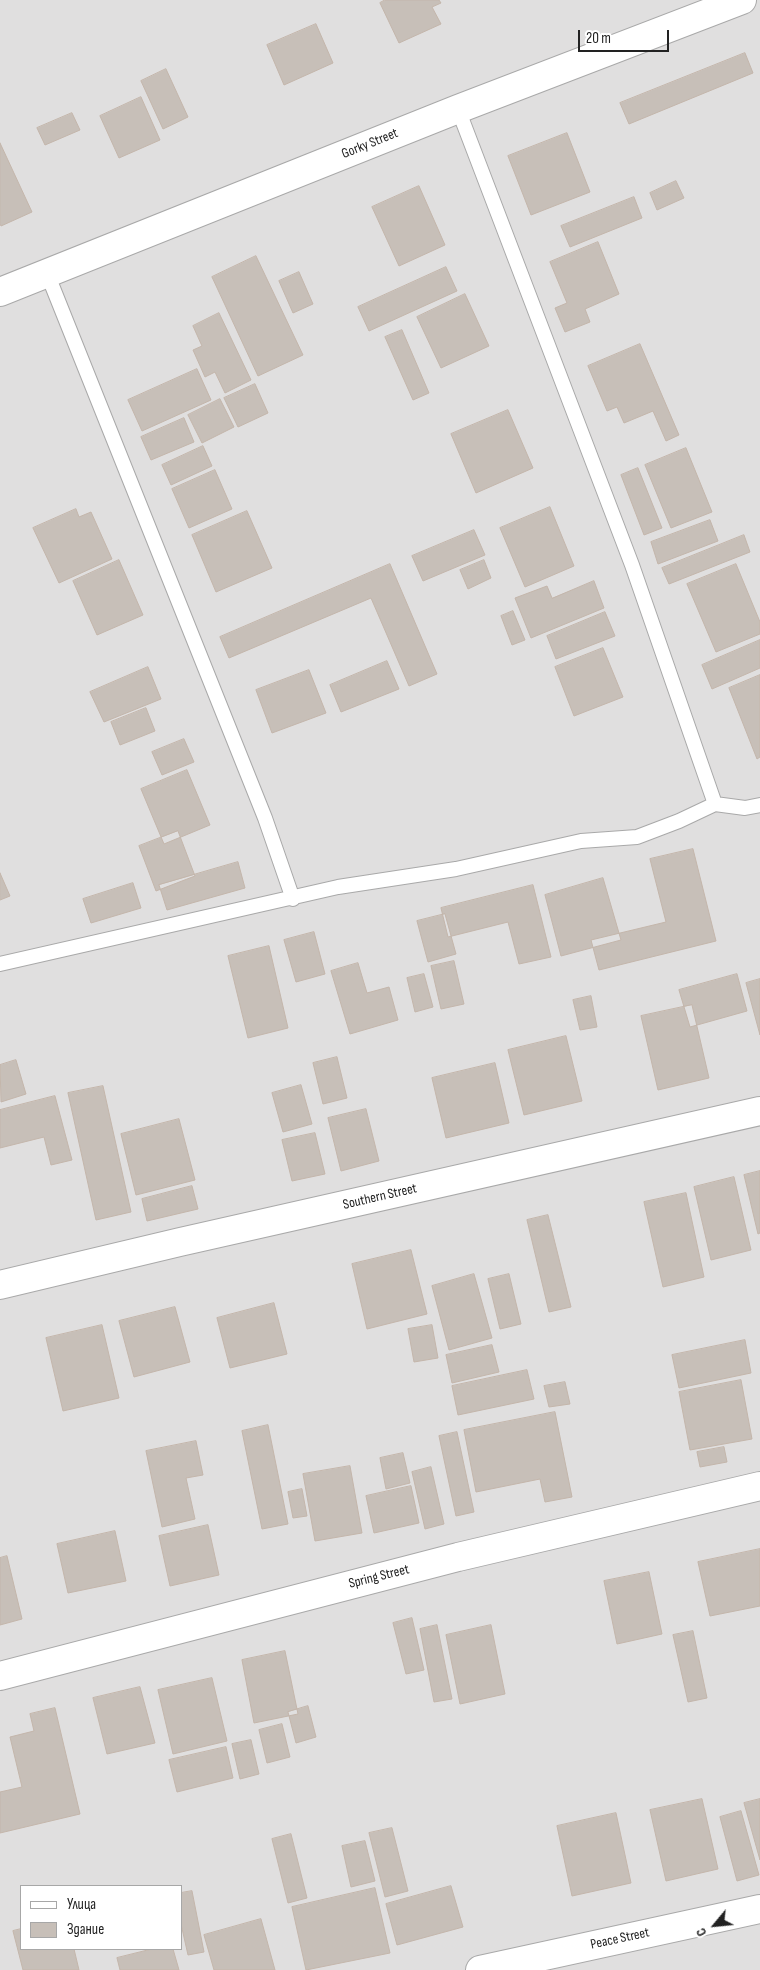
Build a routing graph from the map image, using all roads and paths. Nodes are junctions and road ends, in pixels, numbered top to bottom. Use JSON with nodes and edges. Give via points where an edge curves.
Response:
{"nodes":[{"id":1,"x":742,"y":0,"type":"edge"},
{"id":2,"x":458,"y":109,"type":"junction"},
{"id":3,"x":47,"y":273,"type":"junction"},
{"id":4,"x":0,"y":292,"type":"edge"},
{"id":5,"x":715,"y":804,"type":"junction"},
{"id":6,"x":760,"y":805,"type":"edge"},
{"id":7,"x":292,"y":899,"type":"junction"},
{"id":8,"x":0,"y":964,"type":"edge"},
{"id":9,"x":760,"y":1111,"type":"edge"},
{"id":10,"x":0,"y":1285,"type":"edge"},
{"id":11,"x":760,"y":1486,"type":"edge"},
{"id":12,"x":0,"y":1676,"type":"edge"},
{"id":13,"x":760,"y":1909,"type":"edge"},
{"id":14,"x":480,"y":1970,"type":"edge"}],
"edges":[{"from":1,"to":2,"type":"street","name":"Gorky Street"},
{"from":2,"to":3,"type":"street","name":"Gorky Street"},
{"from":2,"to":5,"type":"lane","via":[[632,565]]},
{"from":3,"to":4,"type":"street","name":"Gorky Street"},
{"from":3,"to":7,"type":"lane","via":[[261,809]]},
{"from":5,"to":6,"type":"lane","via":[[745,808]]},
{"from":5,"to":7,"type":"lane","via":[[637,837],[580,841],[456,869],[338,888]]},
{"from":7,"to":8,"type":"lane"},
{"from":9,"to":10,"type":"street","name":"Southern Street"},
{"from":11,"to":12,"type":"street","name":"Spring Street","via":[[458,1557]]},
{"from":13,"to":14,"type":"street","name":"Peace Street"}]}
